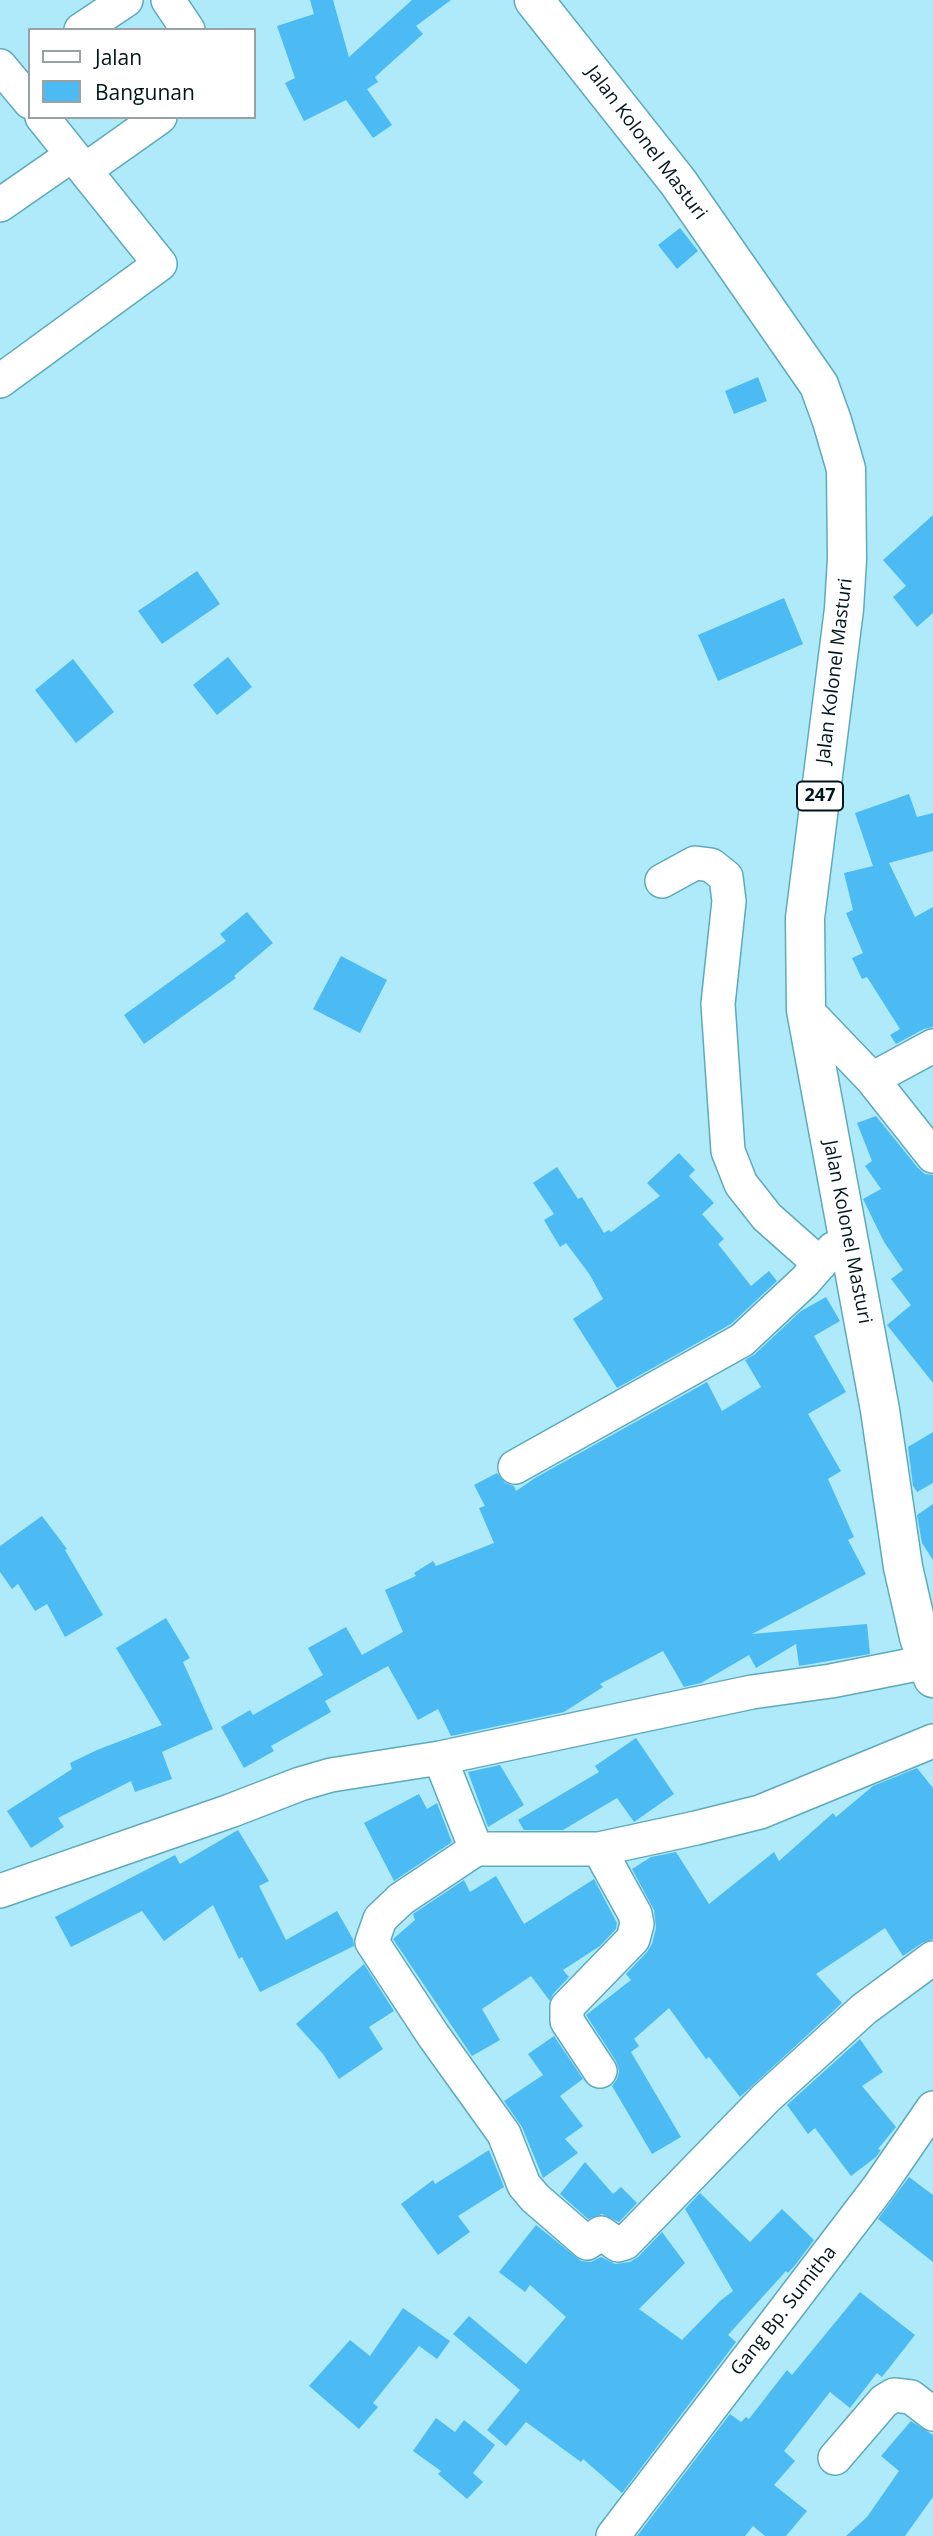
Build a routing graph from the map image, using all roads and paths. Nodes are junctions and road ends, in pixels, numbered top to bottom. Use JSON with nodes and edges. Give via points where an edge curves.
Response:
{"nodes":[{"id":1,"x":126,"y":0,"type":"edge"},
{"id":2,"x":168,"y":0,"type":"edge"},
{"id":3,"x":534,"y":0,"type":"edge"},
{"id":4,"x":84,"y":28,"type":"edge"},
{"id":5,"x":187,"y":28,"type":"edge"},
{"id":6,"x":18,"y":65,"type":"edge"},
{"id":7,"x":28,"y":96,"type":"edge"},
{"id":8,"x":44,"y":119,"type":"edge"},
{"id":9,"x":156,"y":119,"type":"edge"},
{"id":10,"x":83,"y":159,"type":"junction"},
{"id":11,"x":0,"y":205,"type":"edge"},
{"id":12,"x":0,"y":381,"type":"edge"},
{"id":13,"x":662,"y":881,"type":"dead end"},
{"id":14,"x":806,"y":1010,"type":"junction"},
{"id":15,"x":933,"y":1046,"type":"edge"},
{"id":16,"x":872,"y":1079,"type":"junction"},
{"id":17,"x":933,"y":1156,"type":"edge"},
{"id":18,"x":848,"y":1232,"type":"junction"},
{"id":19,"x":820,"y":1264,"type":"junction"},
{"id":20,"x":515,"y":1467,"type":"dead end"},
{"id":21,"x":930,"y":1670,"type":"edge"},
{"id":22,"x":933,"y":1741,"type":"edge"},
{"id":23,"x":440,"y":1758,"type":"junction"},
{"id":24,"x":476,"y":1849,"type":"junction"},
{"id":25,"x":599,"y":1849,"type":"junction"},
{"id":26,"x":0,"y":1891,"type":"edge"},
{"id":27,"x":933,"y":1958,"type":"edge"},
{"id":28,"x":600,"y":2071,"type":"dead end"},
{"id":29,"x":933,"y":2108,"type":"edge"},
{"id":30,"x":933,"y":2414,"type":"edge"},
{"id":31,"x":835,"y":2458,"type":"dead end"},
{"id":32,"x":622,"y":2524,"type":"edge"}],
"edges":[{"from":1,"to":4,"type":"street"},
{"from":2,"to":5,"type":"street"},
{"from":3,"to":14,"type":"main road","name":"Jalan Kolonel Masturi","number":"247","via":[[678,182],[819,385],[846,469],[844,609],[805,918]]},
{"from":6,"to":7,"type":"street"},
{"from":8,"to":10,"type":"street"},
{"from":9,"to":10,"type":"street"},
{"from":10,"to":11,"type":"street"},
{"from":10,"to":12,"type":"street","via":[[160,264]]},
{"from":13,"to":19,"type":"street","via":[[695,863],[710,865],[726,877],[729,901],[718,1004],[728,1151],[741,1184],[767,1217]]},
{"from":14,"to":16,"type":"street"},
{"from":14,"to":18,"type":"main road","name":"Jalan Kolonel Masturi","number":"247"},
{"from":15,"to":16,"type":"street"},
{"from":16,"to":17,"type":"street"},
{"from":18,"to":19,"type":"street"},
{"from":18,"to":21,"type":"main road","name":"Jalan Kolonel Masturi","number":"247","via":[[903,1567]]},
{"from":19,"to":20,"type":"street","via":[[742,1340]]},
{"from":21,"to":23,"type":"street","via":[[752,1692]]},
{"from":22,"to":25,"type":"street","via":[[760,1812]]},
{"from":23,"to":24,"type":"street"},
{"from":23,"to":26,"type":"street","via":[[300,1784]]},
{"from":24,"to":25,"type":"street"},
{"from":24,"to":27,"type":"street","via":[[401,1899],[380,1919],[372,1942],[504,2134],[524,2185],[586,2243],[601,2233],[618,2245],[625,2244],[766,2098],[864,2009]]},
{"from":25,"to":28,"type":"street","via":[[637,1924],[633,1939],[567,2007],[566,2021]]},
{"from":29,"to":32,"type":"street","name":"Gang Bp. Sumitha","via":[[878,2188]]},
{"from":30,"to":31,"type":"street","via":[[911,2397],[894,2395]]}]}
